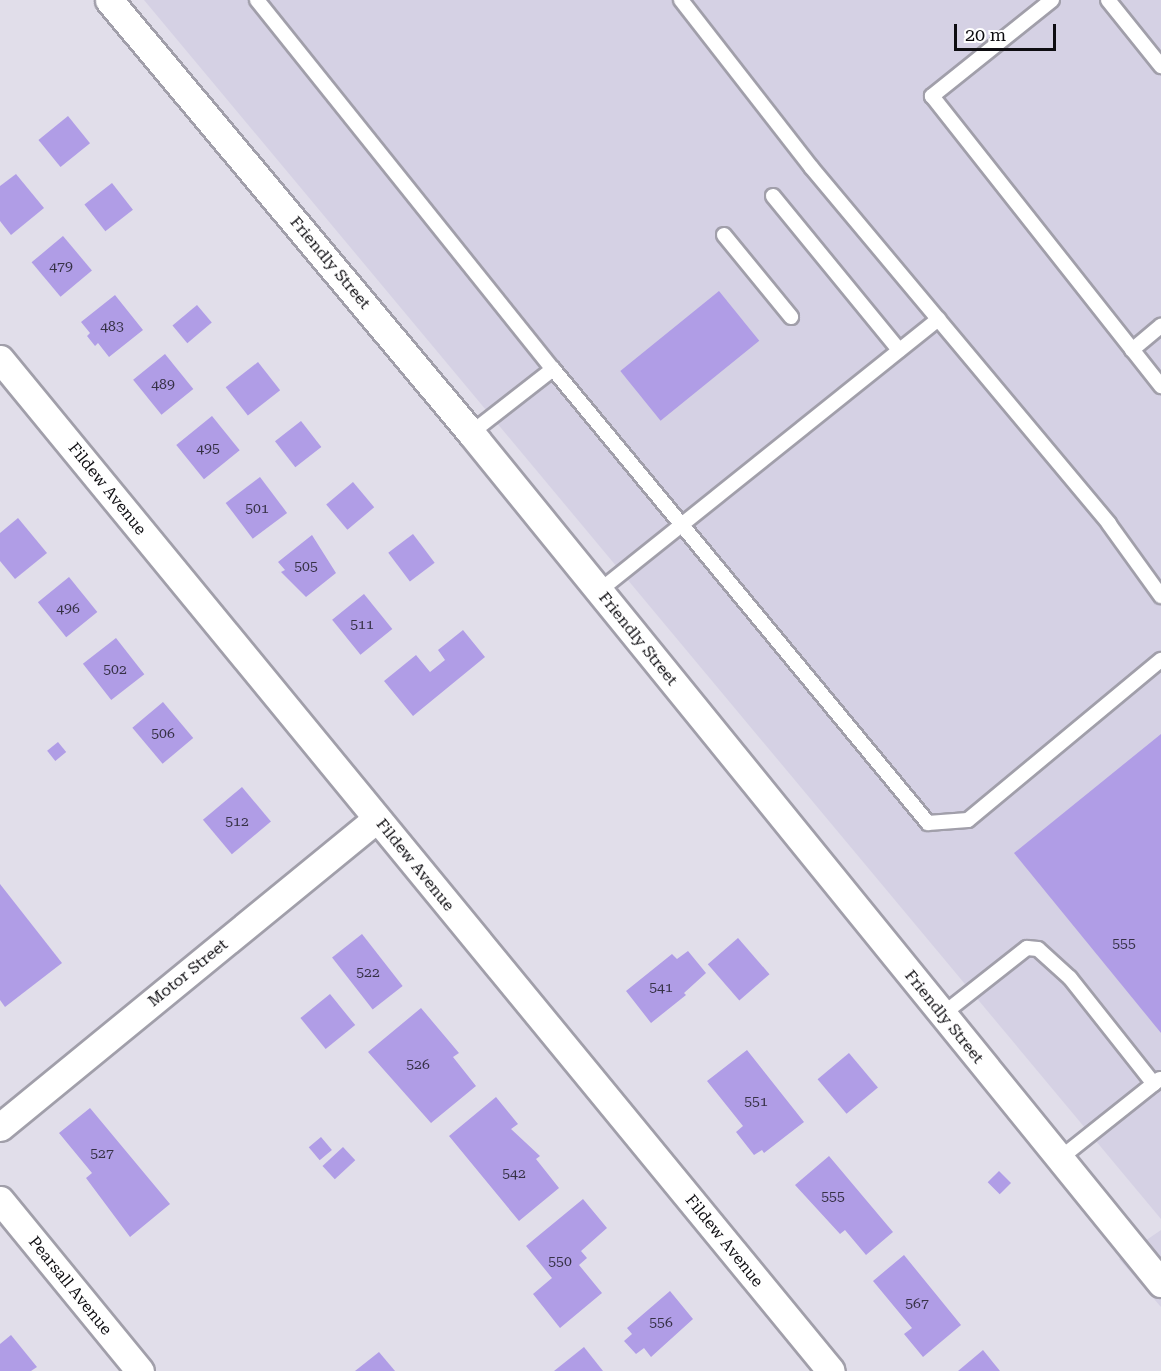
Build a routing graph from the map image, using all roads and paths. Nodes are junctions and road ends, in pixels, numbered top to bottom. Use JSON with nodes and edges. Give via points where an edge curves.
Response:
{"nodes":[{"id":1,"x":110,"y":0,"type":"edge"},
{"id":2,"x":257,"y":0,"type":"edge"},
{"id":3,"x":681,"y":0,"type":"edge"},
{"id":4,"x":1052,"y":0,"type":"edge"},
{"id":5,"x":1108,"y":0,"type":"edge"},
{"id":6,"x":1161,"y":66,"type":"edge"},
{"id":7,"x":773,"y":196,"type":"dead end"},
{"id":8,"x":724,"y":235,"type":"dead end"},
{"id":9,"x":790,"y":317,"type":"dead end"},
{"id":10,"x":938,"y":319,"type":"junction"},
{"id":11,"x":1161,"y":326,"type":"edge"},
{"id":12,"x":899,"y":350,"type":"junction"},
{"id":13,"x":1132,"y":350,"type":"junction"},
{"id":14,"x":0,"y":359,"type":"edge"},
{"id":15,"x":552,"y":369,"type":"junction"},
{"id":16,"x":1161,"y":386,"type":"edge"},
{"id":17,"x":471,"y":433,"type":"junction"},
{"id":18,"x":680,"y":522,"type":"junction"},
{"id":19,"x":599,"y":591,"type":"junction"},
{"id":20,"x":1161,"y":596,"type":"edge"},
{"id":21,"x":1161,"y":660,"type":"edge"},
{"id":22,"x":377,"y":818,"type":"junction"},
{"id":23,"x":943,"y":1014,"type":"junction"},
{"id":24,"x":1157,"y":1081,"type":"edge"},
{"id":25,"x":0,"y":1127,"type":"edge"},
{"id":26,"x":1058,"y":1160,"type":"junction"},
{"id":27,"x":0,"y":1200,"type":"edge"},
{"id":28,"x":1161,"y":1283,"type":"edge"},
{"id":29,"x":140,"y":1371,"type":"edge"},
{"id":30,"x":831,"y":1371,"type":"edge"}],
"edges":[{"from":1,"to":17,"type":"street","name":"Friendly Street"},
{"from":2,"to":15,"type":"lane"},
{"from":3,"to":10,"type":"lane","via":[[811,167]]},
{"from":4,"to":13,"type":"lane","via":[[932,96]]},
{"from":5,"to":6,"type":"lane"},
{"from":7,"to":12,"type":"lane"},
{"from":8,"to":9,"type":"lane"},
{"from":10,"to":12,"type":"lane"},
{"from":10,"to":20,"type":"lane","via":[[1108,524]]},
{"from":11,"to":13,"type":"lane"},
{"from":12,"to":18,"type":"lane"},
{"from":13,"to":16,"type":"lane"},
{"from":14,"to":22,"type":"street","name":"Fildew Avenue"},
{"from":15,"to":17,"type":"lane"},
{"from":15,"to":18,"type":"lane"},
{"from":17,"to":19,"type":"street","name":"Friendly Street"},
{"from":18,"to":19,"type":"lane"},
{"from":18,"to":21,"type":"lane","via":[[928,823],[968,820]]},
{"from":19,"to":23,"type":"street","name":"Friendly Street"},
{"from":22,"to":25,"type":"street","name":"Motor Street"},
{"from":22,"to":30,"type":"street","name":"Fildew Avenue"},
{"from":23,"to":24,"type":"lane","via":[[1027,948],[1038,949],[1070,978]]},
{"from":23,"to":26,"type":"street","name":"Friendly Street"},
{"from":24,"to":26,"type":"lane"},
{"from":26,"to":28,"type":"street","name":"Friendly Street"},
{"from":27,"to":29,"type":"street","name":"Pearsall Avenue"}]}
